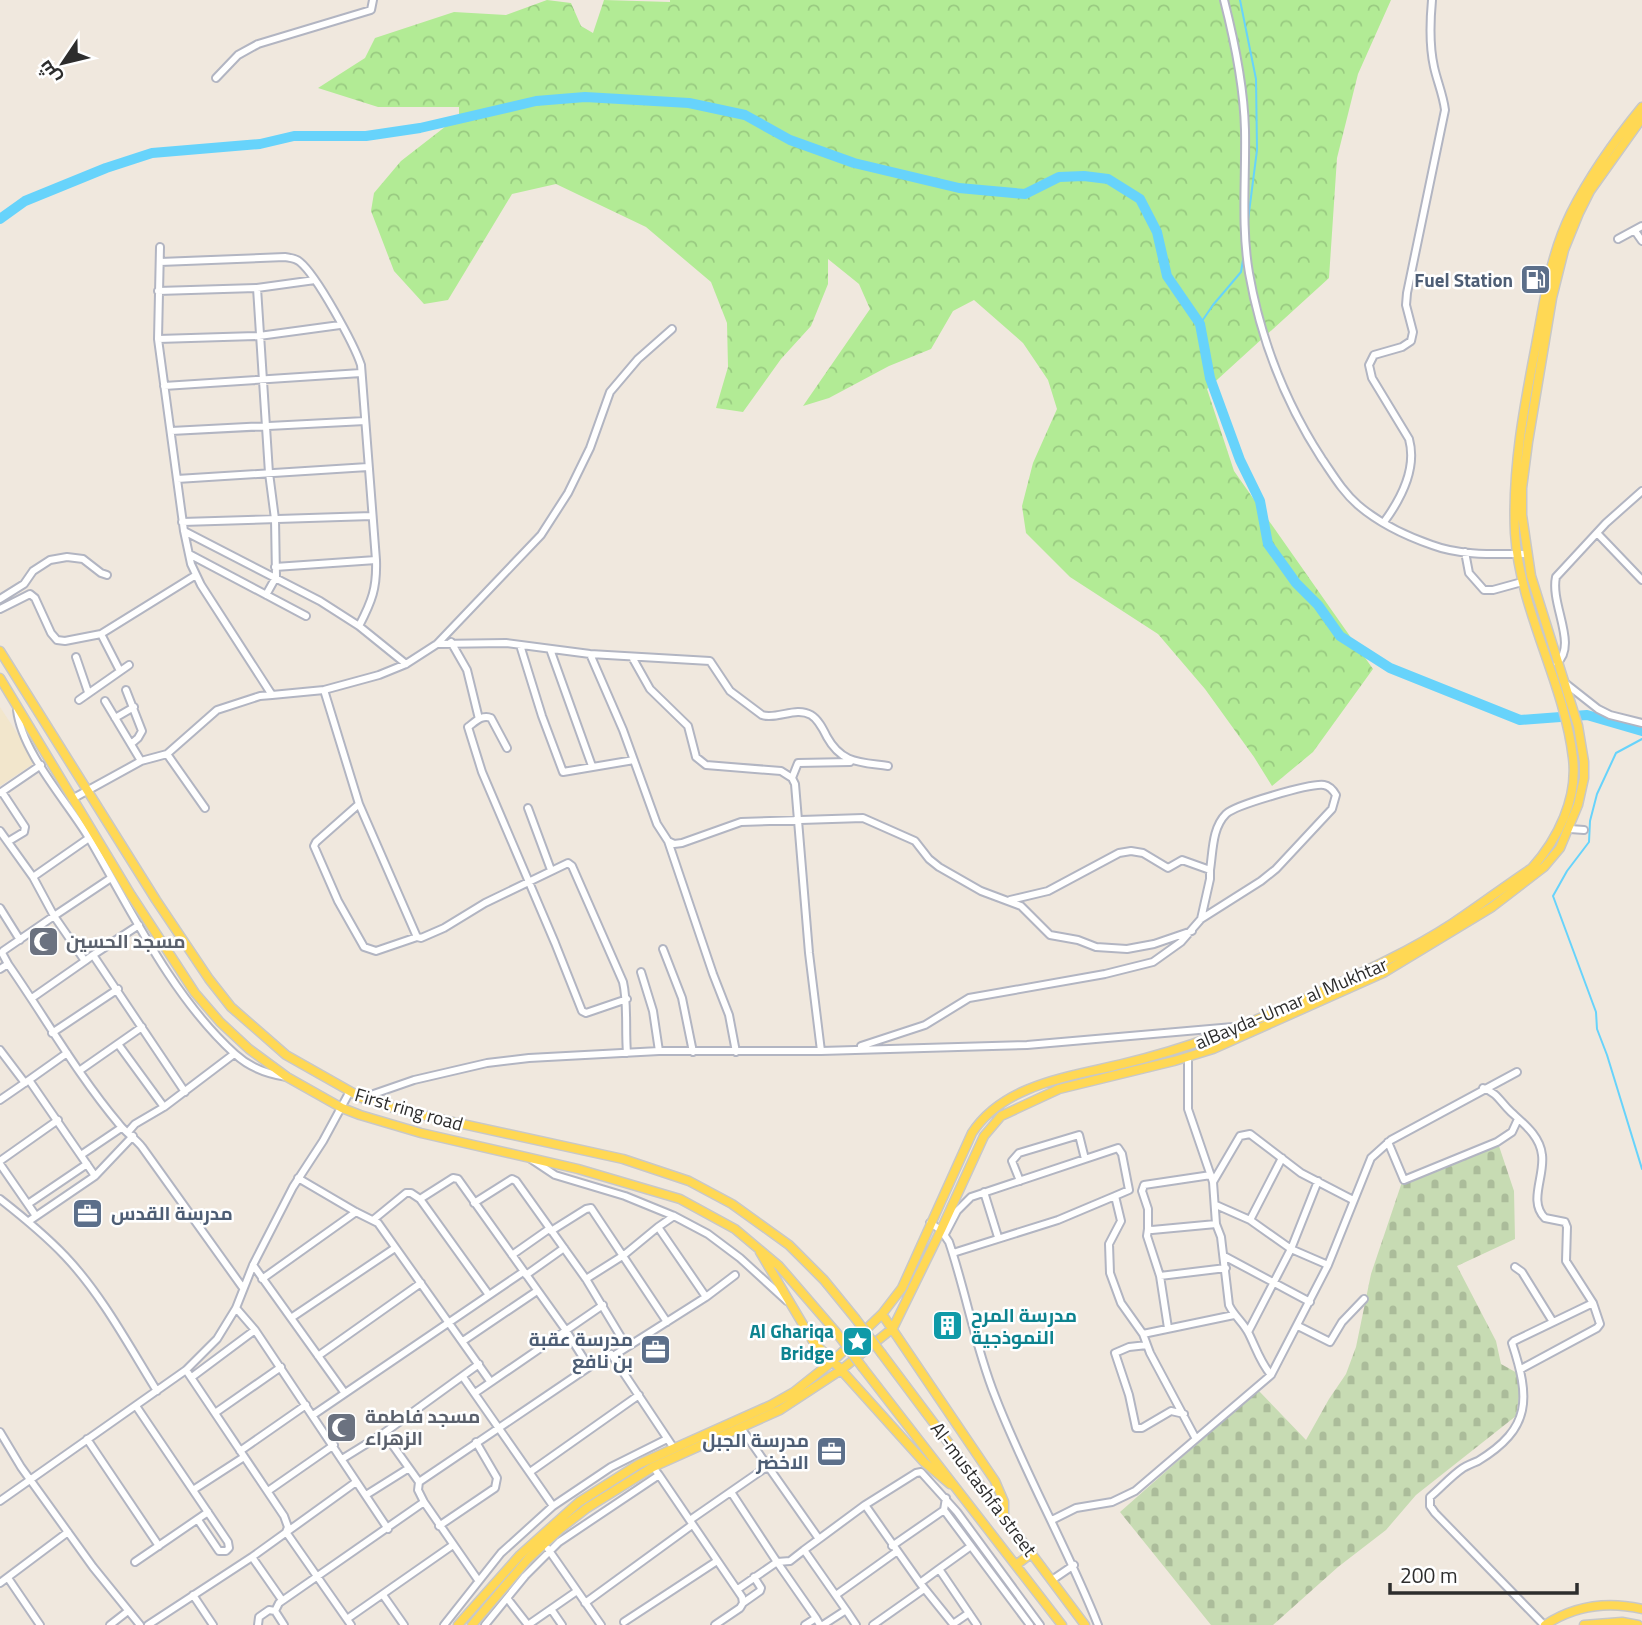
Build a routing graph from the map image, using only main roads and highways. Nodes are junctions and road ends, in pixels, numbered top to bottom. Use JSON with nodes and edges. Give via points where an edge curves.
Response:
{"nodes":[{"id":1,"x":1642,"y":107,"type":"edge"},
{"id":2,"x":1642,"y":118,"type":"edge"},
{"id":3,"x":1522,"y":554,"type":"junction"},
{"id":4,"x":0,"y":651,"type":"edge"},
{"id":5,"x":1552,"y":664,"type":"junction"},
{"id":6,"x":0,"y":678,"type":"edge"},
{"id":7,"x":37,"y":710,"type":"junction"},
{"id":8,"x":24,"y":718,"type":"junction"},
{"id":9,"x":174,"y":928,"type":"junction"},
{"id":10,"x":1453,"y":928,"type":"junction"},
{"id":11,"x":159,"y":937,"type":"junction"},
{"id":12,"x":1373,"y":973,"type":"junction"},
{"id":13,"x":239,"y":1014,"type":"junction"},
{"id":14,"x":226,"y":1027,"type":"junction"},
{"id":15,"x":759,"y":1249,"type":"junction"},
{"id":16,"x":882,"y":1314,"type":"junction"},
{"id":17,"x":893,"y":1328,"type":"junction"},
{"id":18,"x":836,"y":1332,"type":"joint"},
{"id":19,"x":882,"y":1354,"type":"joint"},
{"id":20,"x":833,"y":1361,"type":"junction"},
{"id":21,"x":841,"y":1370,"type":"junction"},
{"id":22,"x":669,"y":1453,"type":"junction"},
{"id":23,"x":962,"y":1494,"type":"junction"},
{"id":24,"x":1004,"y":1515,"type":"junction"},
{"id":25,"x":1032,"y":1553,"type":"junction"},
{"id":26,"x":1016,"y":1565,"type":"junction"},
{"id":27,"x":1642,"y":1609,"type":"edge"},
{"id":28,"x":458,"y":1625,"type":"edge"},
{"id":29,"x":472,"y":1625,"type":"edge"},
{"id":30,"x":1062,"y":1625,"type":"edge"},
{"id":31,"x":1086,"y":1625,"type":"edge"},
{"id":32,"x":1544,"y":1625,"type":"edge"},
{"id":33,"x":1584,"y":1625,"type":"edge"},
{"id":34,"x":1638,"y":1625,"type":"edge"}],
"edges":[{"from":1,"to":3,"type":"main road","name":"alBayda-Umar al Mukhtar","via":[[1599,165],[1572,212],[1549,271],[1515,473]]},
{"from":2,"to":3,"type":"main road","name":"alBayda-Umar al Mukhtar","via":[[1590,191],[1571,230],[1558,273],[1522,488]]},
{"from":3,"to":5,"type":"main road","name":"alBayda-Umar al Mukhtar"},
{"from":3,"to":5,"type":"main road","name":"alBayda-Umar al Mukhtar","via":[[1522,582]]},
{"from":4,"to":7,"type":"main road","name":"First ring road"},
{"from":5,"to":10,"type":"main road","name":"alBayda-Umar al Mukhtar","via":[[1574,760],[1572,792],[1561,825],[1532,868]]},
{"from":5,"to":10,"type":"main road","name":"alBayda-Umar al Mukhtar","via":[[1564,681],[1578,726],[1584,778],[1570,829],[1544,867],[1492,907]]},
{"from":6,"to":8,"type":"main road","name":"First ring road"},
{"from":7,"to":8,"type":"main road"},
{"from":7,"to":9,"type":"main road","name":"First ring road"},
{"from":8,"to":11,"type":"main road","name":"First ring road"},
{"from":9,"to":11,"type":"main road"},
{"from":9,"to":13,"type":"main road","name":"First ring road","via":[[208,979]]},
{"from":10,"to":12,"type":"main road","name":"alBayda-Umar al Mukhtar"},
{"from":11,"to":14,"type":"main road","name":"First ring road","via":[[195,993]]},
{"from":12,"to":16,"type":"main road","name":"alBayda-Umar al Mukhtar","via":[[1175,1051],[1051,1081],[1000,1103],[972,1133],[902,1288]]},
{"from":12,"to":17,"type":"main road","name":"alBayda-Umar al Mukhtar","via":[[1188,1058],[1059,1089],[1001,1116],[984,1136],[943,1232]]},
{"from":13,"to":14,"type":"main road"},
{"from":13,"to":19,"type":"main road","name":"First ring road","bridge":true,"via":[[286,1055],[362,1098],[623,1159],[689,1181],[732,1204],[789,1245],[824,1280]]},
{"from":14,"to":15,"type":"main road","name":"First ring road","via":[[287,1077],[342,1108],[421,1133],[642,1186],[680,1199]]},
{"from":15,"to":18,"type":"main road","name":"First ring road"},
{"from":15,"to":20,"type":"main road","via":[[814,1343]]},
{"from":16,"to":17,"type":"main road"},
{"from":16,"to":20,"type":"main road","name":"alBayda-Umar al Mukhtar"},
{"from":17,"to":21,"type":"main road","name":"alBayda-Umar al Mukhtar"},
{"from":17,"to":24,"type":"main road","via":[[995,1481]]},
{"from":18,"to":23,"type":"main road","name":"Al-mustashfa street","bridge":true},
{"from":19,"to":24,"type":"main road","name":"Al-mustashfa street"},
{"from":20,"to":21,"type":"main road"},
{"from":20,"to":22,"type":"main road","name":"alBayda-Umar al Mukhtar","via":[[771,1405]]},
{"from":21,"to":22,"type":"main road","name":"alBayda-Umar al Mukhtar","via":[[780,1410]]},
{"from":21,"to":23,"type":"main road","via":[[915,1453]]},
{"from":22,"to":28,"type":"main road","name":"alBayda-Umar al Mukhtar","via":[[610,1480],[552,1524]]},
{"from":22,"to":29,"type":"main road","name":"alBayda-Umar al Mukhtar","via":[[587,1508],[510,1579]]},
{"from":23,"to":26,"type":"main road","name":"Al-mustashfa street"},
{"from":24,"to":25,"type":"main road","name":"Al-mustashfa street"},
{"from":25,"to":26,"type":"main road"},
{"from":25,"to":31,"type":"main road","name":"Al-mustashfa street"},
{"from":26,"to":30,"type":"main road","name":"Al-mustashfa street"},
{"from":27,"to":32,"type":"main road","via":[[1583,1608]]},
{"from":33,"to":34,"type":"main road"}]}
